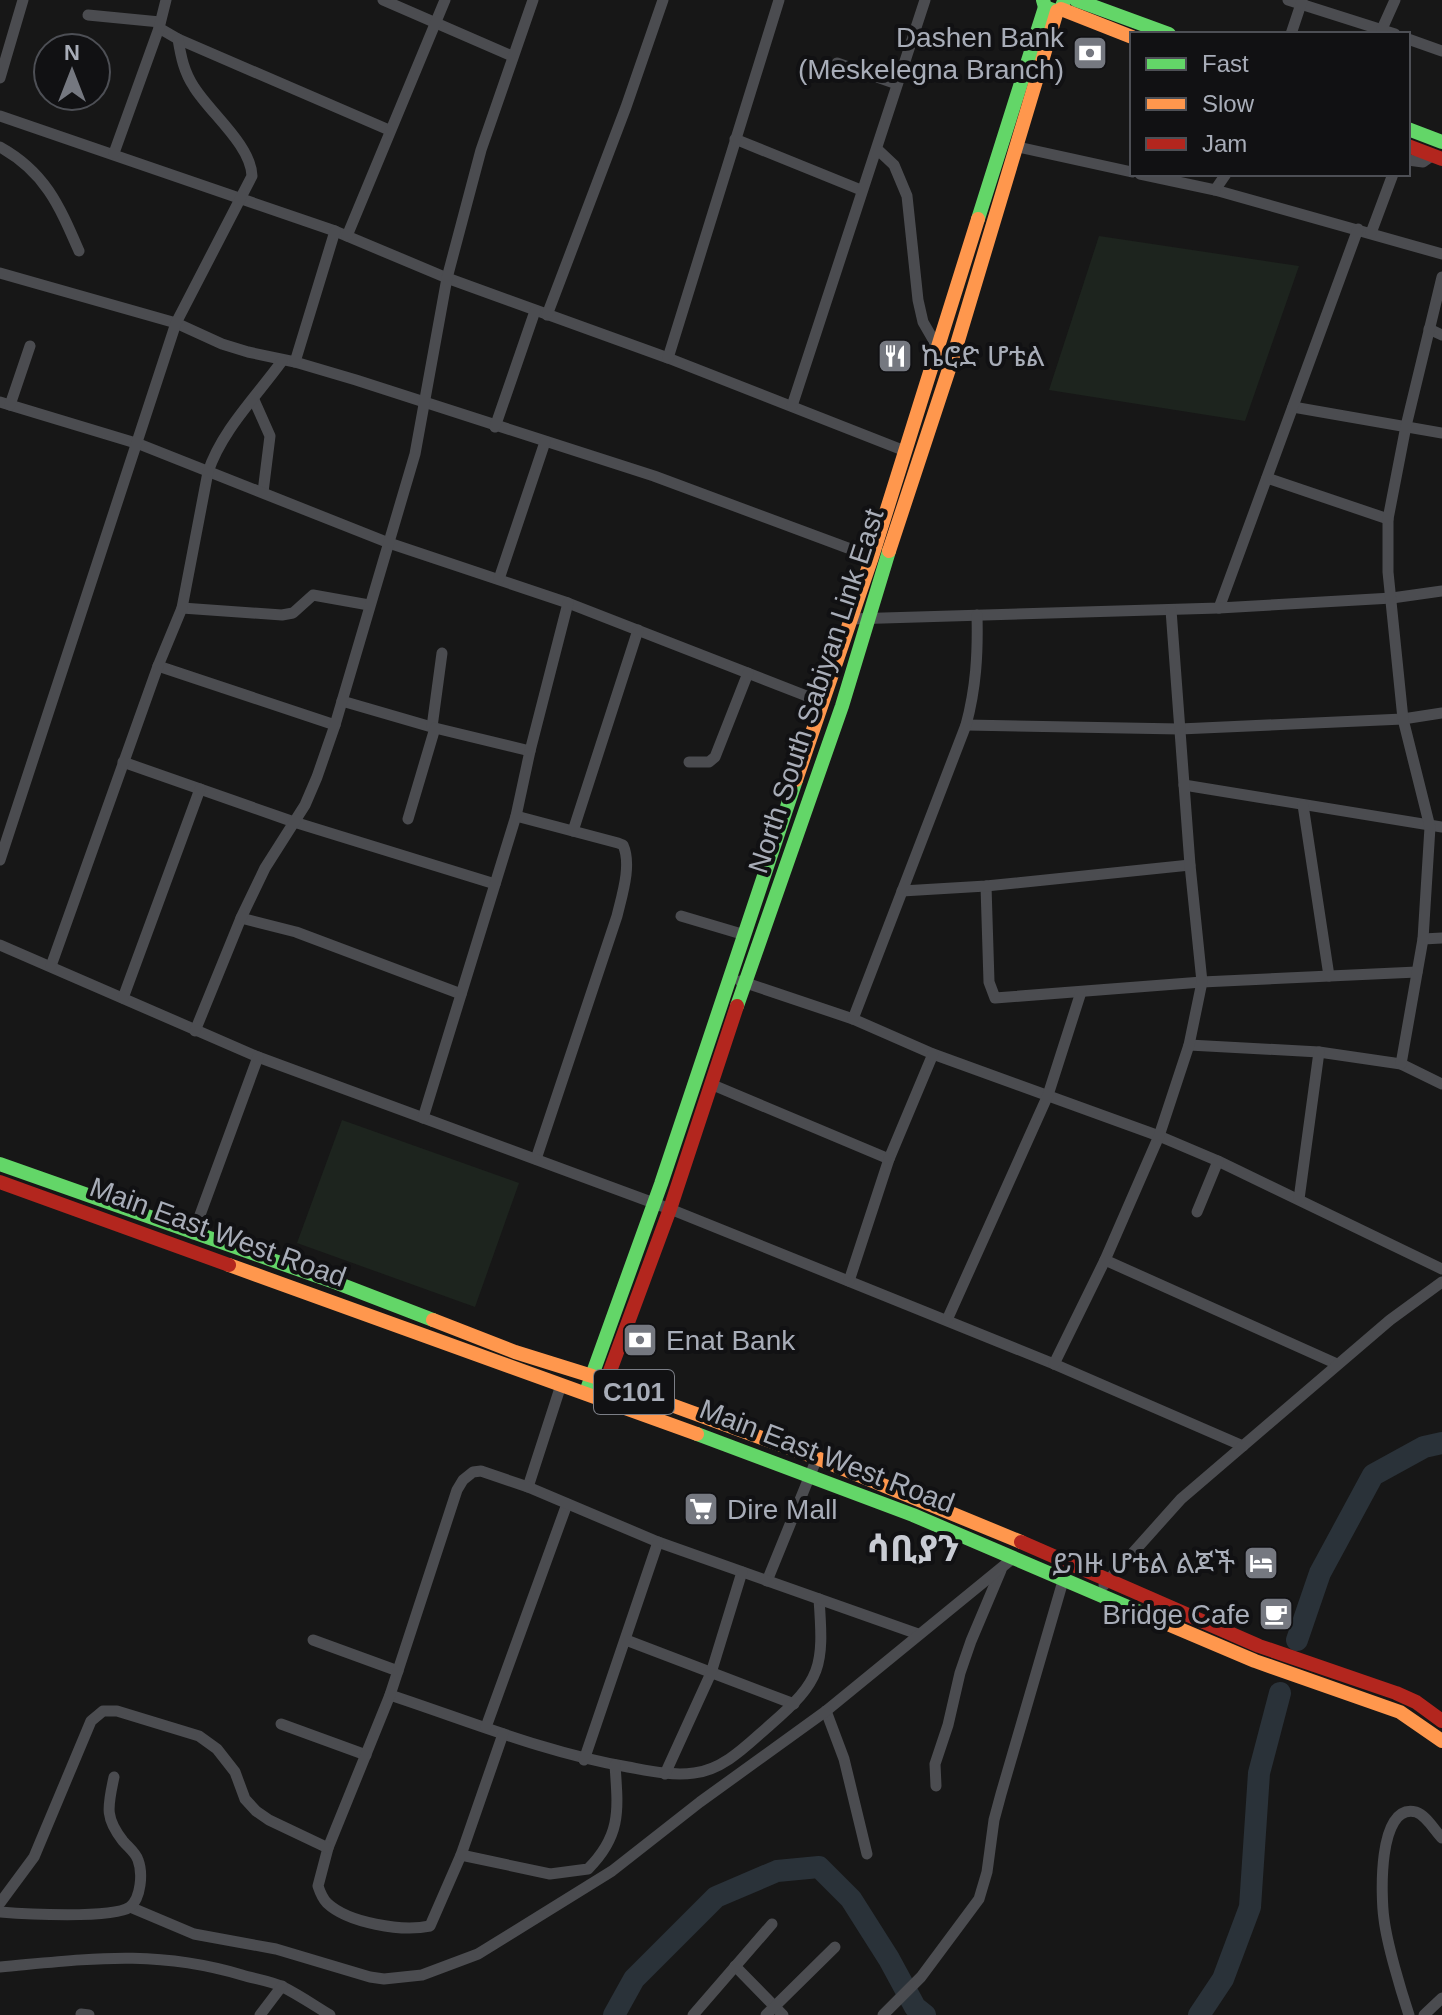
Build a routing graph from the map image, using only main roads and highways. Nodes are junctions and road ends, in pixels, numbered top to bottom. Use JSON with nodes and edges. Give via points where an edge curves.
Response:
{"nodes":[{"id":1,"x":1076,"y":0,"type":"edge"},
{"id":2,"x":1050,"y":4,"type":"edge"},
{"id":3,"x":1164,"y":32,"type":"edge"},
{"id":4,"x":1130,"y":36,"type":"edge"},
{"id":5,"x":1410,"y":130,"type":"edge"},
{"id":6,"x":1442,"y":142,"type":"edge"},
{"id":7,"x":1410,"y":147,"type":"edge"},
{"id":8,"x":1437,"y":157,"type":"edge"},
{"id":9,"x":921,"y":401,"type":"junction"},
{"id":10,"x":937,"y":406,"type":"junction"},
{"id":11,"x":738,"y":980,"type":"junction"},
{"id":12,"x":0,"y":1164,"type":"edge"},
{"id":13,"x":0,"y":1182,"type":"edge"},
{"id":14,"x":170,"y":1225,"type":"junction"},
{"id":15,"x":165,"y":1241,"type":"junction"},
{"id":16,"x":251,"y":1253,"type":"junction"},
{"id":17,"x":245,"y":1270,"type":"junction"},
{"id":18,"x":344,"y":1286,"type":"junction"},
{"id":19,"x":337,"y":1303,"type":"junction"},
{"id":20,"x":512,"y":1359,"type":"junction"},
{"id":21,"x":599,"y":1379,"type":"junction"},
{"id":22,"x":586,"y":1392,"type":"junction"},
{"id":23,"x":600,"y":1398,"type":"junction"},
{"id":24,"x":1199,"y":1619,"type":"junction"},
{"id":25,"x":1193,"y":1635,"type":"junction"},
{"id":26,"x":1364,"y":1690,"type":"junction"},
{"id":27,"x":1442,"y":1721,"type":"edge"},
{"id":28,"x":1442,"y":1741,"type":"edge"}],
"edges":[{"from":1,"to":3,"type":"main road"},
{"from":2,"to":4,"type":"main road"},
{"from":2,"to":9,"type":"main road","name":"North South Sabiyan Link East","via":[[1018,86]]},
{"from":2,"to":10,"type":"main road","name":"North South Sabiyan Link East","via":[[1018,147]]},
{"from":5,"to":6,"type":"main road"},
{"from":7,"to":8,"type":"main road"},
{"from":9,"to":10,"type":"main road"},
{"from":9,"to":11,"type":"main road","name":"North South Sabiyan Link East","via":[[745,935]]},
{"from":10,"to":11,"type":"main road","name":"North South Sabiyan Link East","via":[[842,706]]},
{"from":11,"to":21,"type":"main road","name":"North South Sabiyan Link East","via":[[654,1204]]},
{"from":11,"to":21,"type":"main road","name":"North South Sabiyan Link East","via":[[713,1085],[670,1209]]},
{"from":12,"to":14,"type":"main road","name":"Main East West Road","number":"C101"},
{"from":13,"to":15,"type":"main road","name":"Main East West Road","number":"C101"},
{"from":14,"to":15,"type":"main road"},
{"from":14,"to":16,"type":"main road","name":"Main East West Road","number":"C101"},
{"from":15,"to":17,"type":"main road","name":"Main East West Road","number":"C101"},
{"from":16,"to":17,"type":"main road"},
{"from":16,"to":18,"type":"main road","name":"Main East West Road","number":"C101"},
{"from":17,"to":19,"type":"main road","name":"Main East West Road","number":"C101"},
{"from":18,"to":19,"type":"main road"},
{"from":18,"to":20,"type":"main road","name":"Main East West Road","number":"C101"},
{"from":19,"to":20,"type":"main road","name":"Main East West Road","number":"C101"},
{"from":20,"to":21,"type":"main road","name":"Main East West Road","number":"C101"},
{"from":20,"to":22,"type":"main road","name":"Main East West Road","number":"C101"},
{"from":21,"to":22,"type":"main road"},
{"from":21,"to":23,"type":"main road"},
{"from":21,"to":24,"type":"main road","name":"Main East West Road","number":"C101","via":[[817,1458]]},
{"from":22,"to":23,"type":"main road","name":"Main East West Road","number":"C101"},
{"from":23,"to":25,"type":"main road","name":"Main East West Road","number":"C101","via":[[913,1515],[1006,1564],[1063,1581]]},
{"from":24,"to":25,"type":"main road"},
{"from":24,"to":26,"type":"main road","name":"Main East West Road","number":"C101"},
{"from":25,"to":26,"type":"main road","name":"Main East West Road","number":"C101","via":[[1255,1661]]},
{"from":26,"to":27,"type":"main road","name":"Main East West Road","via":[[1416,1702]]},
{"from":26,"to":28,"type":"main road","name":"Main East West Road"}]}
